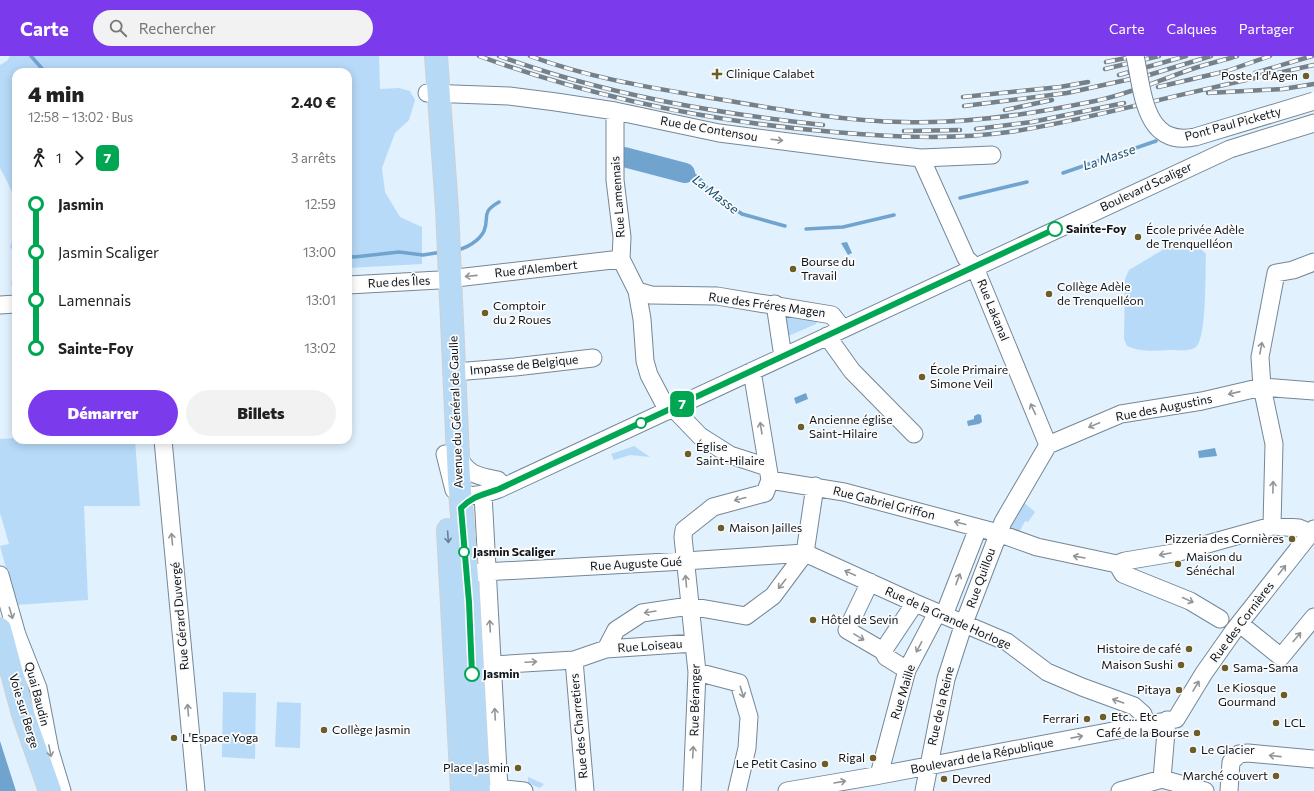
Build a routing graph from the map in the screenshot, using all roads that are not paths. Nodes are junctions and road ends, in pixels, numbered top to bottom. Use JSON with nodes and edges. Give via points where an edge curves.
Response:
{"nodes":[{"id":1,"x":1135,"y":56,"type":"edge"},
{"id":2,"x":430,"y":57,"type":"edge"},
{"id":3,"x":433,"y":93,"type":"junction"},
{"id":4,"x":1314,"y":101,"type":"edge"},
{"id":5,"x":615,"y":111,"type":"junction"},
{"id":6,"x":1314,"y":123,"type":"edge"},
{"id":7,"x":992,"y":155,"type":"dead end"},
{"id":8,"x":921,"y":158,"type":"junction"},
{"id":9,"x":621,"y":259,"type":"junction"},
{"id":10,"x":1314,"y":262,"type":"edge"},
{"id":11,"x":974,"y":267,"type":"junction"},
{"id":12,"x":441,"y":277,"type":"junction"},
{"id":13,"x":352,"y":285,"type":"edge"},
{"id":14,"x":637,"y":291,"type":"junction"},
{"id":15,"x":12,"y":304,"type":"edge"},
{"id":16,"x":775,"y":304,"type":"junction"},
{"id":17,"x":0,"y":305,"type":"edge"},
{"id":18,"x":842,"y":329,"type":"junction"},
{"id":19,"x":827,"y":336,"type":"junction"},
{"id":20,"x":783,"y":357,"type":"junction"},
{"id":21,"x":593,"y":358,"type":"dead end"},
{"id":22,"x":752,"y":371,"type":"junction"},
{"id":23,"x":455,"y":372,"type":"junction"},
{"id":24,"x":1262,"y":387,"type":"junction"},
{"id":25,"x":1314,"y":391,"type":"edge"},
{"id":26,"x":670,"y":410,"type":"junction"},
{"id":27,"x":914,"y":434,"type":"dead end"},
{"id":28,"x":163,"y":444,"type":"edge"},
{"id":29,"x":1048,"y":445,"type":"junction"},
{"id":30,"x":451,"y":454,"type":"junction"},
{"id":31,"x":768,"y":474,"type":"junction"},
{"id":32,"x":525,"y":476,"type":"junction"},
{"id":33,"x":498,"y":480,"type":"junction"},
{"id":34,"x":815,"y":486,"type":"junction"},
{"id":35,"x":463,"y":495,"type":"junction"},
{"id":36,"x":1272,"y":526,"type":"junction"},
{"id":37,"x":978,"y":528,"type":"junction"},
{"id":38,"x":1312,"y":531,"type":"edge"},
{"id":39,"x":998,"y":533,"type":"junction"},
{"id":40,"x":805,"y":552,"type":"junction"},
{"id":41,"x":685,"y":561,"type":"junction"},
{"id":42,"x":1117,"y":564,"type":"junction"},
{"id":43,"x":477,"y":573,"type":"junction"},
{"id":44,"x":0,"y":576,"type":"edge"},
{"id":45,"x":870,"y":582,"type":"junction"},
{"id":46,"x":915,"y":603,"type":"junction"},
{"id":47,"x":689,"y":606,"type":"junction"},
{"id":48,"x":941,"y":614,"type":"junction"},
{"id":49,"x":1314,"y":617,"type":"edge"},
{"id":50,"x":964,"y":623,"type":"junction"},
{"id":51,"x":1231,"y":624,"type":"junction"},
{"id":52,"x":0,"y":629,"type":"edge"},
{"id":53,"x":694,"y":643,"type":"junction"},
{"id":54,"x":606,"y":649,"type":"junction"},
{"id":55,"x":883,"y":651,"type":"junction"},
{"id":56,"x":574,"y":660,"type":"junction"},
{"id":57,"x":492,"y":664,"type":"junction"},
{"id":58,"x":907,"y":670,"type":"junction"},
{"id":59,"x":697,"y":672,"type":"junction"},
{"id":60,"x":459,"y":713,"type":"junction"},
{"id":61,"x":1172,"y":720,"type":"junction"},
{"id":62,"x":1146,"y":724,"type":"junction"},
{"id":63,"x":1314,"y":759,"type":"edge"},
{"id":64,"x":928,"y":766,"type":"junction"},
{"id":65,"x":1162,"y":779,"type":"junction"},
{"id":66,"x":876,"y":781,"type":"edge"},
{"id":67,"x":491,"y":790,"type":"edge"},
{"id":68,"x":50,"y":791,"type":"edge"},
{"id":69,"x":62,"y":791,"type":"edge"},
{"id":70,"x":196,"y":791,"type":"edge"},
{"id":71,"x":462,"y":791,"type":"edge"},
{"id":72,"x":469,"y":791,"type":"edge"},
{"id":73,"x":524,"y":791,"type":"edge"},
{"id":74,"x":585,"y":791,"type":"edge"},
{"id":75,"x":692,"y":791,"type":"edge"},
{"id":76,"x":737,"y":791,"type":"edge"},
{"id":77,"x":787,"y":791,"type":"edge"},
{"id":78,"x":924,"y":791,"type":"edge"},
{"id":79,"x":1120,"y":791,"type":"edge"},
{"id":80,"x":1205,"y":791,"type":"edge"},
{"id":81,"x":1229,"y":791,"type":"edge"}],
"edges":[{"from":1,"to":4,"type":"street","name":"Pont Paul Picketty","bridge":true,"via":[[1152,122],[1162,133],[1175,138],[1195,136]]},
{"from":2,"to":3,"type":"main road","name":"Avenue du Général de Gaulle"},
{"from":3,"to":5,"type":"street","name":"Rue de Contensou","via":[[509,96]]},
{"from":3,"to":12,"type":"main road","name":"Avenue du Général de Gaulle","via":[[442,242]]},
{"from":5,"to":8,"type":"street","name":"Rue de Contensou","one_way":true,"via":[[719,133]]},
{"from":5,"to":9,"type":"street","name":"Rue Lamennais","via":[[615,180],[622,237]]},
{"from":6,"to":11,"type":"street","name":"Boulevard Scaliger","via":[[1230,149]]},
{"from":7,"to":8,"type":"street","name":"Rue de Contensou"},
{"from":8,"to":11,"type":"street","name":"Rue Lakanal","via":[[966,258]]},
{"from":9,"to":12,"type":"street","name":"Rue d'Alembert","one_way":true},
{"from":9,"to":14,"type":"street"},
{"from":24,"to":10,"type":"street","one_way":true,"via":[[1260,357],[1276,273]]},
{"from":11,"to":18,"type":"street","name":"Boulevard Scaliger"},
{"from":29,"to":11,"type":"street","name":"Rue Lakanal","one_way":true},
{"from":12,"to":13,"type":"street","name":"Rue des Îles"},
{"from":12,"to":23,"type":"main road","name":"Avenue du Général de Gaulle"},
{"from":12,"to":30,"type":"main road","name":"Avenue du Général de Gaulle"},
{"from":14,"to":16,"type":"street","name":"Rue des Fréres Magen","via":[[651,295],[717,296]]},
{"from":14,"to":26,"type":"street","via":[[645,361],[649,375]]},
{"from":15,"to":17,"type":"street"},
{"from":16,"to":18,"type":"street","name":"Rue des Fréres Magen","via":[[832,315]]},
{"from":16,"to":20,"type":"street"},
{"from":18,"to":19,"type":"street","name":"Boulevard Scaliger"},
{"from":19,"to":20,"type":"street","name":"Boulevard Scaliger"},
{"from":19,"to":27,"type":"street","via":[[852,371]]},
{"from":20,"to":22,"type":"street","name":"Boulevard Scaliger"},
{"from":21,"to":23,"type":"street","name":"Impasse de Belgique"},
{"from":22,"to":26,"type":"street","name":"Boulevard Scaliger"},
{"from":31,"to":22,"type":"street","one_way":true},
{"from":23,"to":30,"type":"main road","name":"Avenue du Général de Gaulle"},
{"from":24,"to":25,"type":"street","name":"Rue des Augustins"},
{"from":24,"to":29,"type":"street","name":"Rue des Augustins","one_way":true,"via":[[1202,401],[1121,414]]},
{"from":36,"to":24,"type":"street","one_way":true,"via":[[1274,444]]},
{"from":26,"to":31,"type":"street","via":[[700,436]]},
{"from":26,"to":32,"type":"street","name":"Boulevard Scaliger"},
{"from":70,"to":28,"type":"street","name":"Rue Gérard Duvergé","one_way":true},
{"from":29,"to":39,"type":"street"},
{"from":30,"to":33,"type":"street","via":[[469,472],[479,477]]},
{"from":30,"to":35,"type":"main road","name":"Avenue du Général de Gaulle"},
{"from":31,"to":34,"type":"street","name":"Rue Gabriel Griffon"},
{"from":31,"to":41,"type":"street","name":"Rue Béranger","one_way":true,"via":[[765,493],[713,507],[684,530]]},
{"from":32,"to":33,"type":"street","name":"Boulevard Scaliger"},
{"from":32,"to":35,"type":"street","name":"Boulevard Scaliger","via":[[499,489]]},
{"from":33,"to":35,"type":"street"},
{"from":37,"to":34,"type":"street","name":"Rue Gabriel Griffon","one_way":true},
{"from":34,"to":40,"type":"street"},
{"from":35,"to":43,"type":"main road","name":"Avenue du Général de Gaulle"},
{"from":35,"to":60,"type":"main road","one_way":true,"via":[[456,684]]},
{"from":36,"to":38,"type":"street"},
{"from":36,"to":42,"type":"street","one_way":true,"via":[[1179,552]]},
{"from":37,"to":39,"type":"street","name":"Rue Gabriel Griffon"},
{"from":48,"to":37,"type":"street","name":"Rue Maille","one_way":true},
{"from":51,"to":38,"type":"street","name":"Rue des Cornières","one_way":true},
{"from":42,"to":39,"type":"street","name":"Rue Gabriel Griffon","one_way":true,"via":[[1037,548]]},
{"from":39,"to":50,"type":"street","name":"Rue Quillou"},
{"from":40,"to":41,"type":"street","name":"Rue Auguste Gué"},
{"from":45,"to":40,"type":"street","name":"Rue de la Grande Horloge","one_way":true},
{"from":40,"to":47,"type":"street","one_way":true,"via":[[773,596],[746,616]]},
{"from":41,"to":43,"type":"street","name":"Rue Auguste Gué"},
{"from":47,"to":41,"type":"street","name":"Rue Béranger","one_way":true},
{"from":42,"to":51,"type":"street","one_way":true,"via":[[1124,574],[1190,601]]},
{"from":57,"to":43,"type":"street","one_way":true},
{"from":43,"to":67,"type":"main road","name":"Avenue du Général de Gaulle"},
{"from":44,"to":69,"type":"street","name":"Quai Baudin","one_way":true,"via":[[17,635],[38,688],[50,751]]},
{"from":45,"to":46,"type":"street","name":"Rue de la Grande Horloge"},
{"from":45,"to":55,"type":"street","one_way":true,"via":[[847,630]]},
{"from":46,"to":48,"type":"street","name":"Rue de la Grande Horloge"},
{"from":46,"to":55,"type":"street"},
{"from":47,"to":53,"type":"street","name":"Rue Béranger"},
{"from":47,"to":54,"type":"street","one_way":true,"via":[[642,614],[616,630]]},
{"from":48,"to":50,"type":"street","name":"Rue de la Grande Horloge"},
{"from":48,"to":58,"type":"street","name":"Rue Maille","one_way":true},
{"from":51,"to":49,"type":"street","one_way":true,"via":[[1281,657]]},
{"from":62,"to":50,"type":"street","name":"Rue de la Grande Horloge","one_way":true,"via":[[1143,714],[1134,706],[1047,672],[1007,642]]},
{"from":50,"to":64,"type":"street","name":"Rue de la Reine","via":[[946,679]]},
{"from":61,"to":51,"type":"street","name":"Rue des Cornières","one_way":true,"via":[[1204,673]]},
{"from":52,"to":68,"type":"main road","name":"Voie sur Berge","via":[[23,714]]},
{"from":53,"to":54,"type":"street","name":"Rue Loiseau"},
{"from":53,"to":59,"type":"street","name":"Rue Béranger"},
{"from":54,"to":56,"type":"street","name":"Rue Loiseau"},
{"from":55,"to":58,"type":"street","via":[[886,657]]},
{"from":57,"to":56,"type":"street","name":"Rue Loiseau","one_way":true},
{"from":56,"to":74,"type":"street","name":"Rue des Charretiers"},
{"from":67,"to":57,"type":"street","one_way":true,"via":[[497,753]]},
{"from":58,"to":66,"type":"street","name":"Rue Maille"},
{"from":75,"to":59,"type":"street","name":"Rue Béranger","one_way":true},
{"from":59,"to":76,"type":"street","one_way":true,"via":[[739,683],[749,717],[747,748]]},
{"from":60,"to":71,"type":"main road"},
{"from":60,"to":72,"type":"street","via":[[466,728]]},
{"from":61,"to":62,"type":"street","name":"Boulevard de la République"},
{"from":61,"to":65,"type":"street"},
{"from":64,"to":62,"type":"street","name":"Boulevard de la République","one_way":true},
{"from":63,"to":81,"type":"street","one_way":true,"via":[[1248,753],[1231,756]]},
{"from":64,"to":66,"type":"street","name":"Boulevard de la République"},
{"from":64,"to":78,"type":"street","name":"Rue de la Reine"},
{"from":65,"to":79,"type":"street"},
{"from":65,"to":80,"type":"street"},
{"from":77,"to":66,"type":"street","name":"Boulevard de la République","one_way":true},
{"from":67,"to":73,"type":"street"}]}
